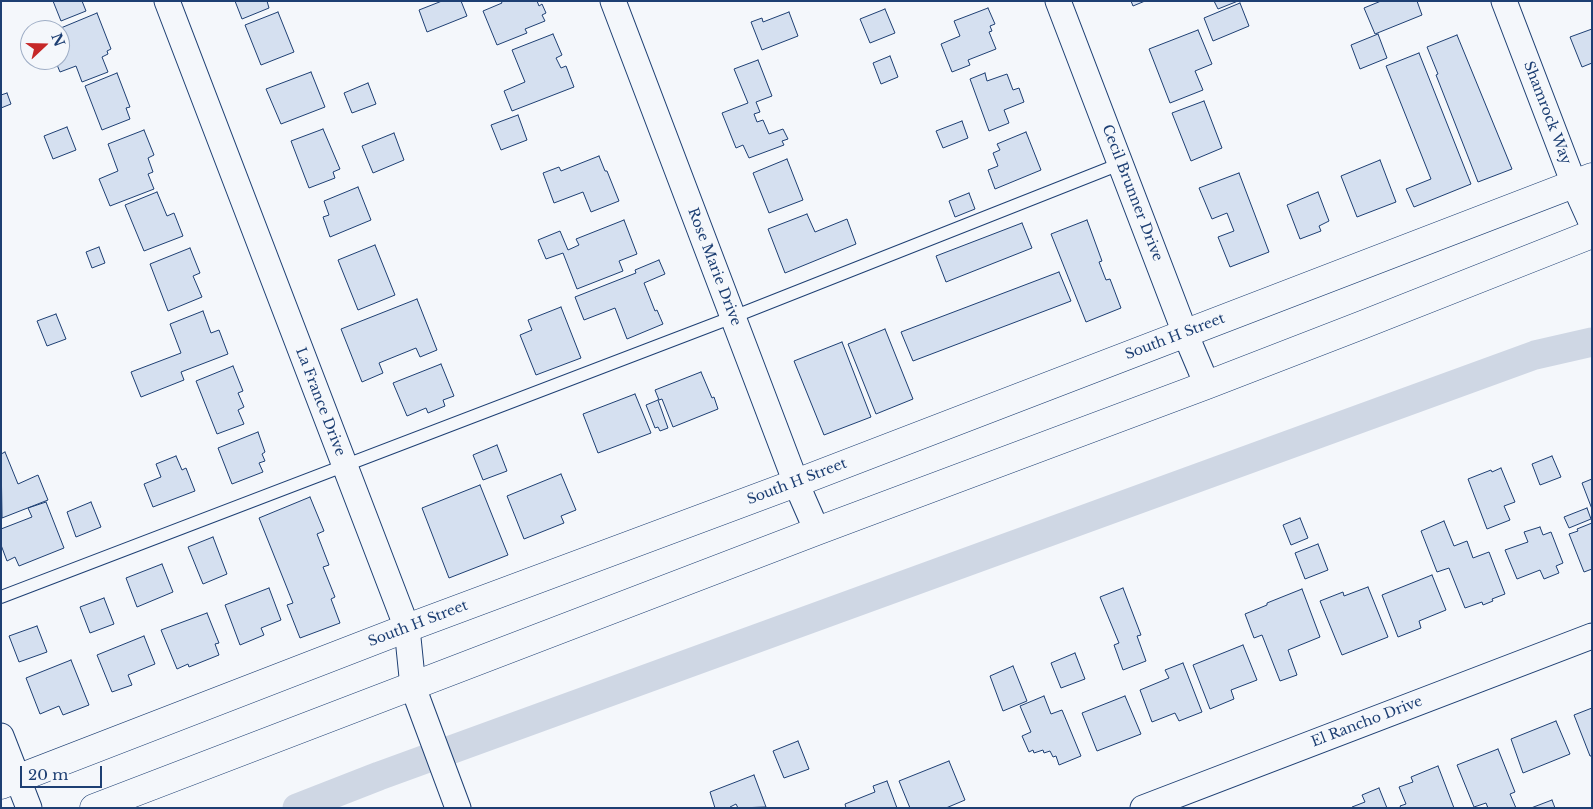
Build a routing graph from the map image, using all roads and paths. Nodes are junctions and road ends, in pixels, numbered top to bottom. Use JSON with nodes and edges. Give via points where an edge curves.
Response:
{"nodes":[{"id":1,"x":167,"y":1,"type":"edge"},
{"id":2,"x":612,"y":1,"type":"edge"},
{"id":3,"x":1058,"y":1,"type":"edge"},
{"id":4,"x":1504,"y":1,"type":"edge"},
{"id":5,"x":1120,"y":164,"type":"junction"},
{"id":6,"x":1583,"y":180,"type":"edge"},
{"id":7,"x":1592,"y":224,"type":"edge"},
{"id":8,"x":1592,"y":234,"type":"edge"},
{"id":9,"x":733,"y":317,"type":"junction"},
{"id":10,"x":1185,"y":333,"type":"junction"},
{"id":11,"x":1207,"y":385,"type":"junction"},
{"id":12,"x":345,"y":466,"type":"junction"},
{"id":13,"x":796,"y":483,"type":"junction"},
{"id":14,"x":817,"y":532,"type":"junction"},
{"id":15,"x":1,"y":596,"type":"edge"},
{"id":16,"x":406,"y":628,"type":"junction"},
{"id":17,"x":1592,"y":636,"type":"edge"},
{"id":18,"x":413,"y":686,"type":"junction"},
{"id":19,"x":1,"y":736,"type":"edge"},
{"id":20,"x":9,"y":781,"type":"edge"},
{"id":21,"x":29,"y":808,"type":"edge"},
{"id":22,"x":94,"y":808,"type":"edge"},
{"id":23,"x":458,"y":808,"type":"edge"},
{"id":24,"x":1143,"y":808,"type":"edge"}],
"edges":[{"from":1,"to":12,"type":"street","name":"La France Drive"},
{"from":2,"to":9,"type":"street","name":"Rose Marie Drive"},
{"from":3,"to":5,"type":"street","name":"Cecil Brunner Drive"},
{"from":4,"to":6,"type":"street","name":"Shamrock Way"},
{"from":5,"to":9,"type":"lane"},
{"from":5,"to":10,"type":"street","name":"Cecil Brunner Drive"},
{"from":6,"to":7,"type":"street","name":"Shamrock Way"},
{"from":6,"to":10,"type":"street","name":"South H Street"},
{"from":8,"to":11,"type":"street"},
{"from":9,"to":12,"type":"lane"},
{"from":9,"to":13,"type":"street","name":"Rose Marie Drive"},
{"from":10,"to":11,"type":"street","name":"Cecil Brunner Drive"},
{"from":10,"to":13,"type":"street","name":"South H Street"},
{"from":11,"to":14,"type":"street"},
{"from":12,"to":15,"type":"lane"},
{"from":12,"to":16,"type":"street","name":"La France Drive"},
{"from":13,"to":14,"type":"street","name":"Rose Marie Drive"},
{"from":13,"to":16,"type":"street","name":"South H Street"},
{"from":14,"to":18,"type":"street"},
{"from":16,"to":18,"type":"street","name":"La France Drive"},
{"from":16,"to":20,"type":"street","name":"South H Street"},
{"from":17,"to":24,"type":"street","name":"El Rancho Drive"},
{"from":18,"to":22,"type":"street"},
{"from":18,"to":23,"type":"street","name":"La France Drive"},
{"from":19,"to":20,"type":"street"},
{"from":20,"to":21,"type":"street"}]}
